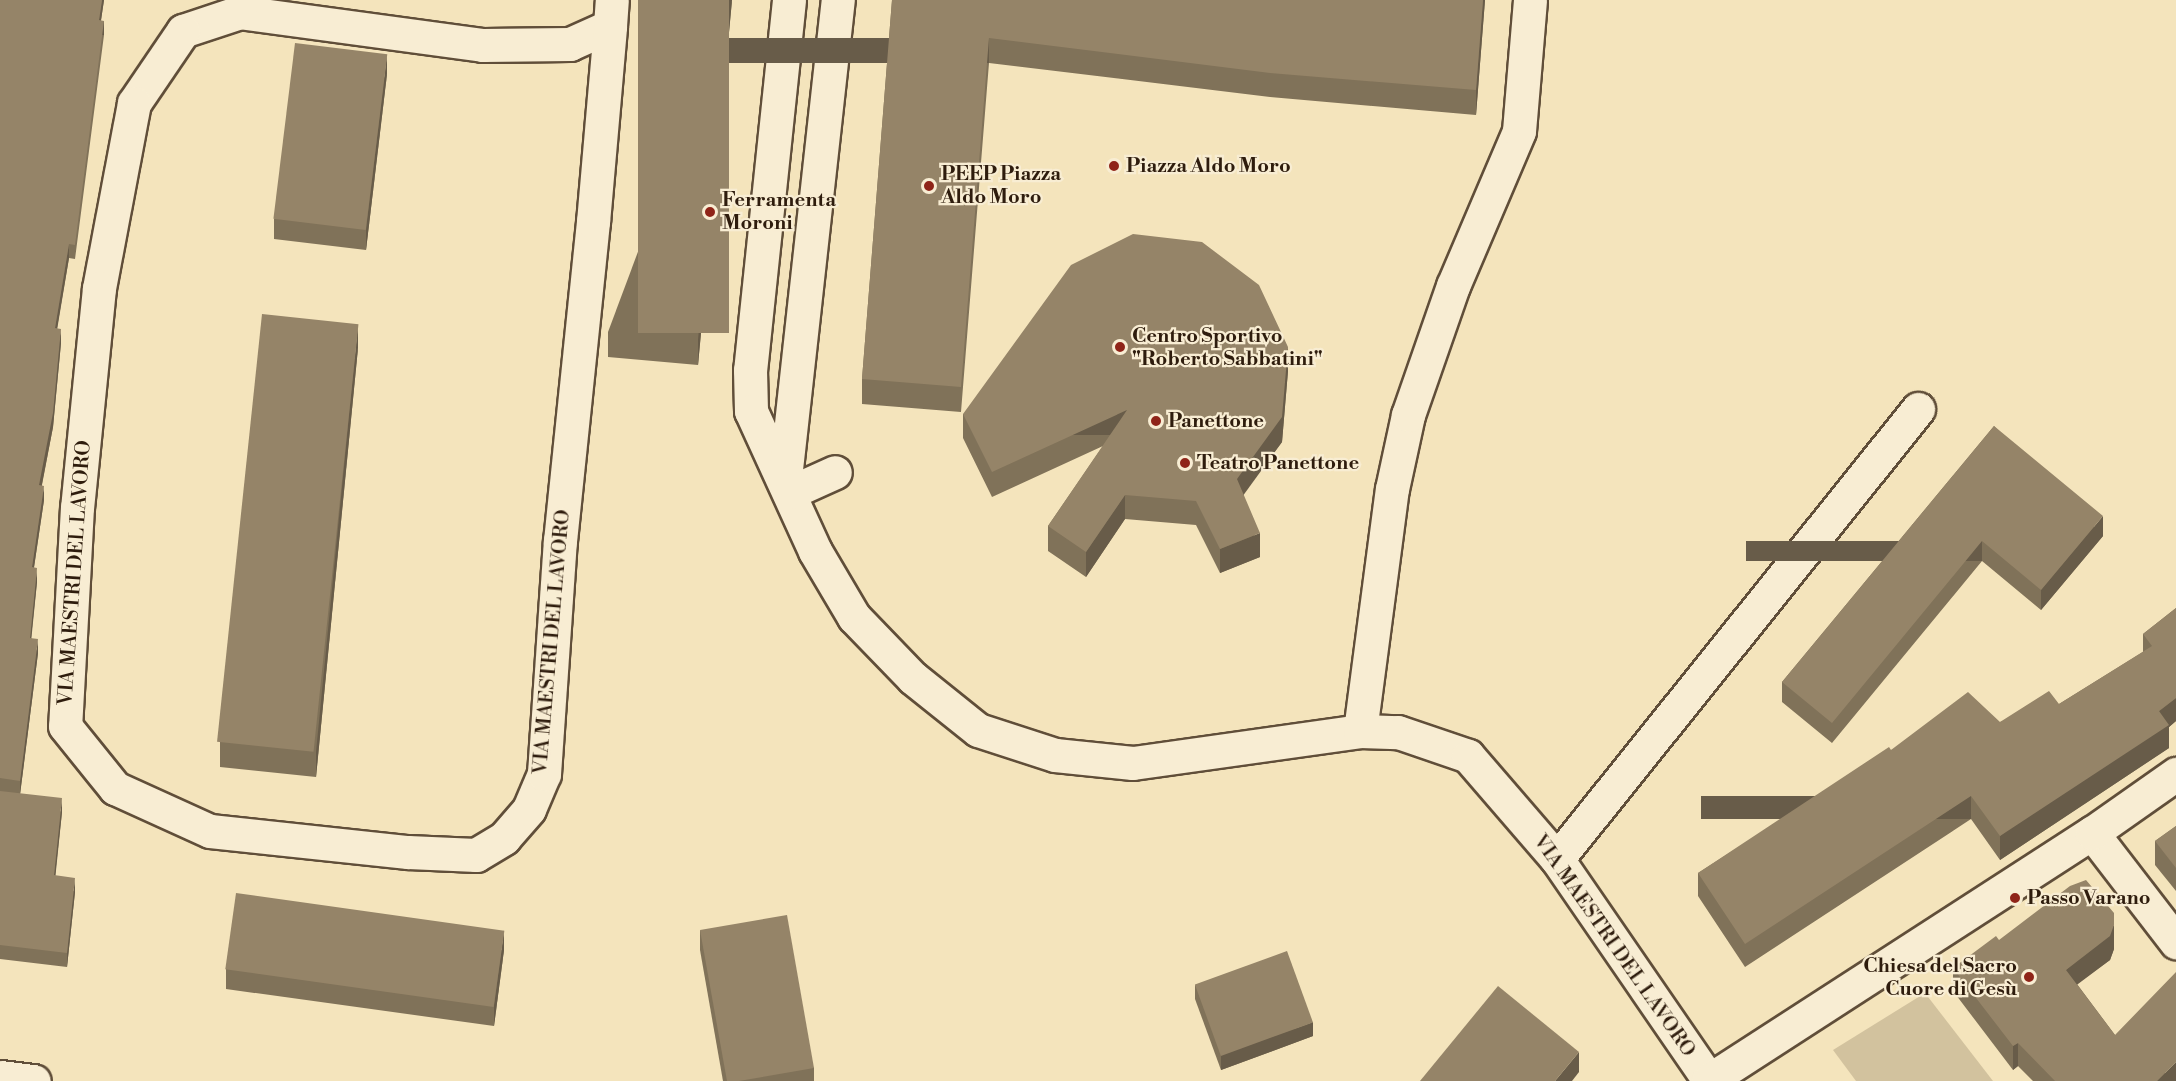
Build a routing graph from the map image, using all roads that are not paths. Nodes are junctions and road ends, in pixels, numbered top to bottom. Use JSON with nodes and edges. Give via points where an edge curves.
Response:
{"nodes":[{"id":1,"x":1530,"y":0,"type":"edge"},
{"id":2,"x":788,"y":10,"type":"edge"},
{"id":3,"x":611,"y":13,"type":"edge"},
{"id":4,"x":837,"y":13,"type":"edge"},
{"id":5,"x":1918,"y":409,"type":"dead end"},
{"id":6,"x":835,"y":472,"type":"dead end"},
{"id":7,"x":788,"y":485,"type":"junction"},
{"id":8,"x":1360,"y":731,"type":"junction"},
{"id":9,"x":2176,"y":774,"type":"edge"},
{"id":10,"x":2092,"y":833,"type":"junction"},
{"id":11,"x":1557,"y":859,"type":"junction"},
{"id":12,"x":2176,"y":942,"type":"edge"},
{"id":13,"x":0,"y":1077,"type":"edge"},
{"id":14,"x":34,"y":1081,"type":"edge"},
{"id":15,"x":1709,"y":1081,"type":"edge"}],
"edges":[{"from":1,"to":8,"type":"street","via":[[1519,131],[1453,286],[1408,415],[1392,489]]},
{"from":2,"to":4,"type":"street"},
{"from":2,"to":7,"type":"street","name":"VIA MAESTRI DEL LAVORO","via":[[750,370],[751,411]]},
{"from":3,"to":3,"type":"street","name":"VIA MAESTRI DEL LAVORO","via":[[570,44],[483,45],[240,12],[183,31],[134,103],[99,288],[77,507],[65,726],[115,788],[210,831],[476,855],[504,838],[529,809],[544,774],[560,541]]},
{"from":4,"to":7,"type":"street","name":"VIA MAESTRI DEL LAVORO"},
{"from":5,"to":11,"type":"street"},
{"from":6,"to":7,"type":"street"},
{"from":7,"to":8,"type":"street","name":"VIA MAESTRI DEL LAVORO","via":[[815,551],[854,617],[913,678],[978,730],[1055,755],[1133,763]]},
{"from":8,"to":11,"type":"street","name":"VIA MAESTRI DEL LAVORO","via":[[1398,732],[1467,756]]},
{"from":9,"to":10,"type":"street"},
{"from":10,"to":12,"type":"street"},
{"from":10,"to":15,"type":"street"},
{"from":11,"to":15,"type":"street","name":"VIA MAESTRI DEL LAVORO"},
{"from":13,"to":14,"type":"street"}]}
